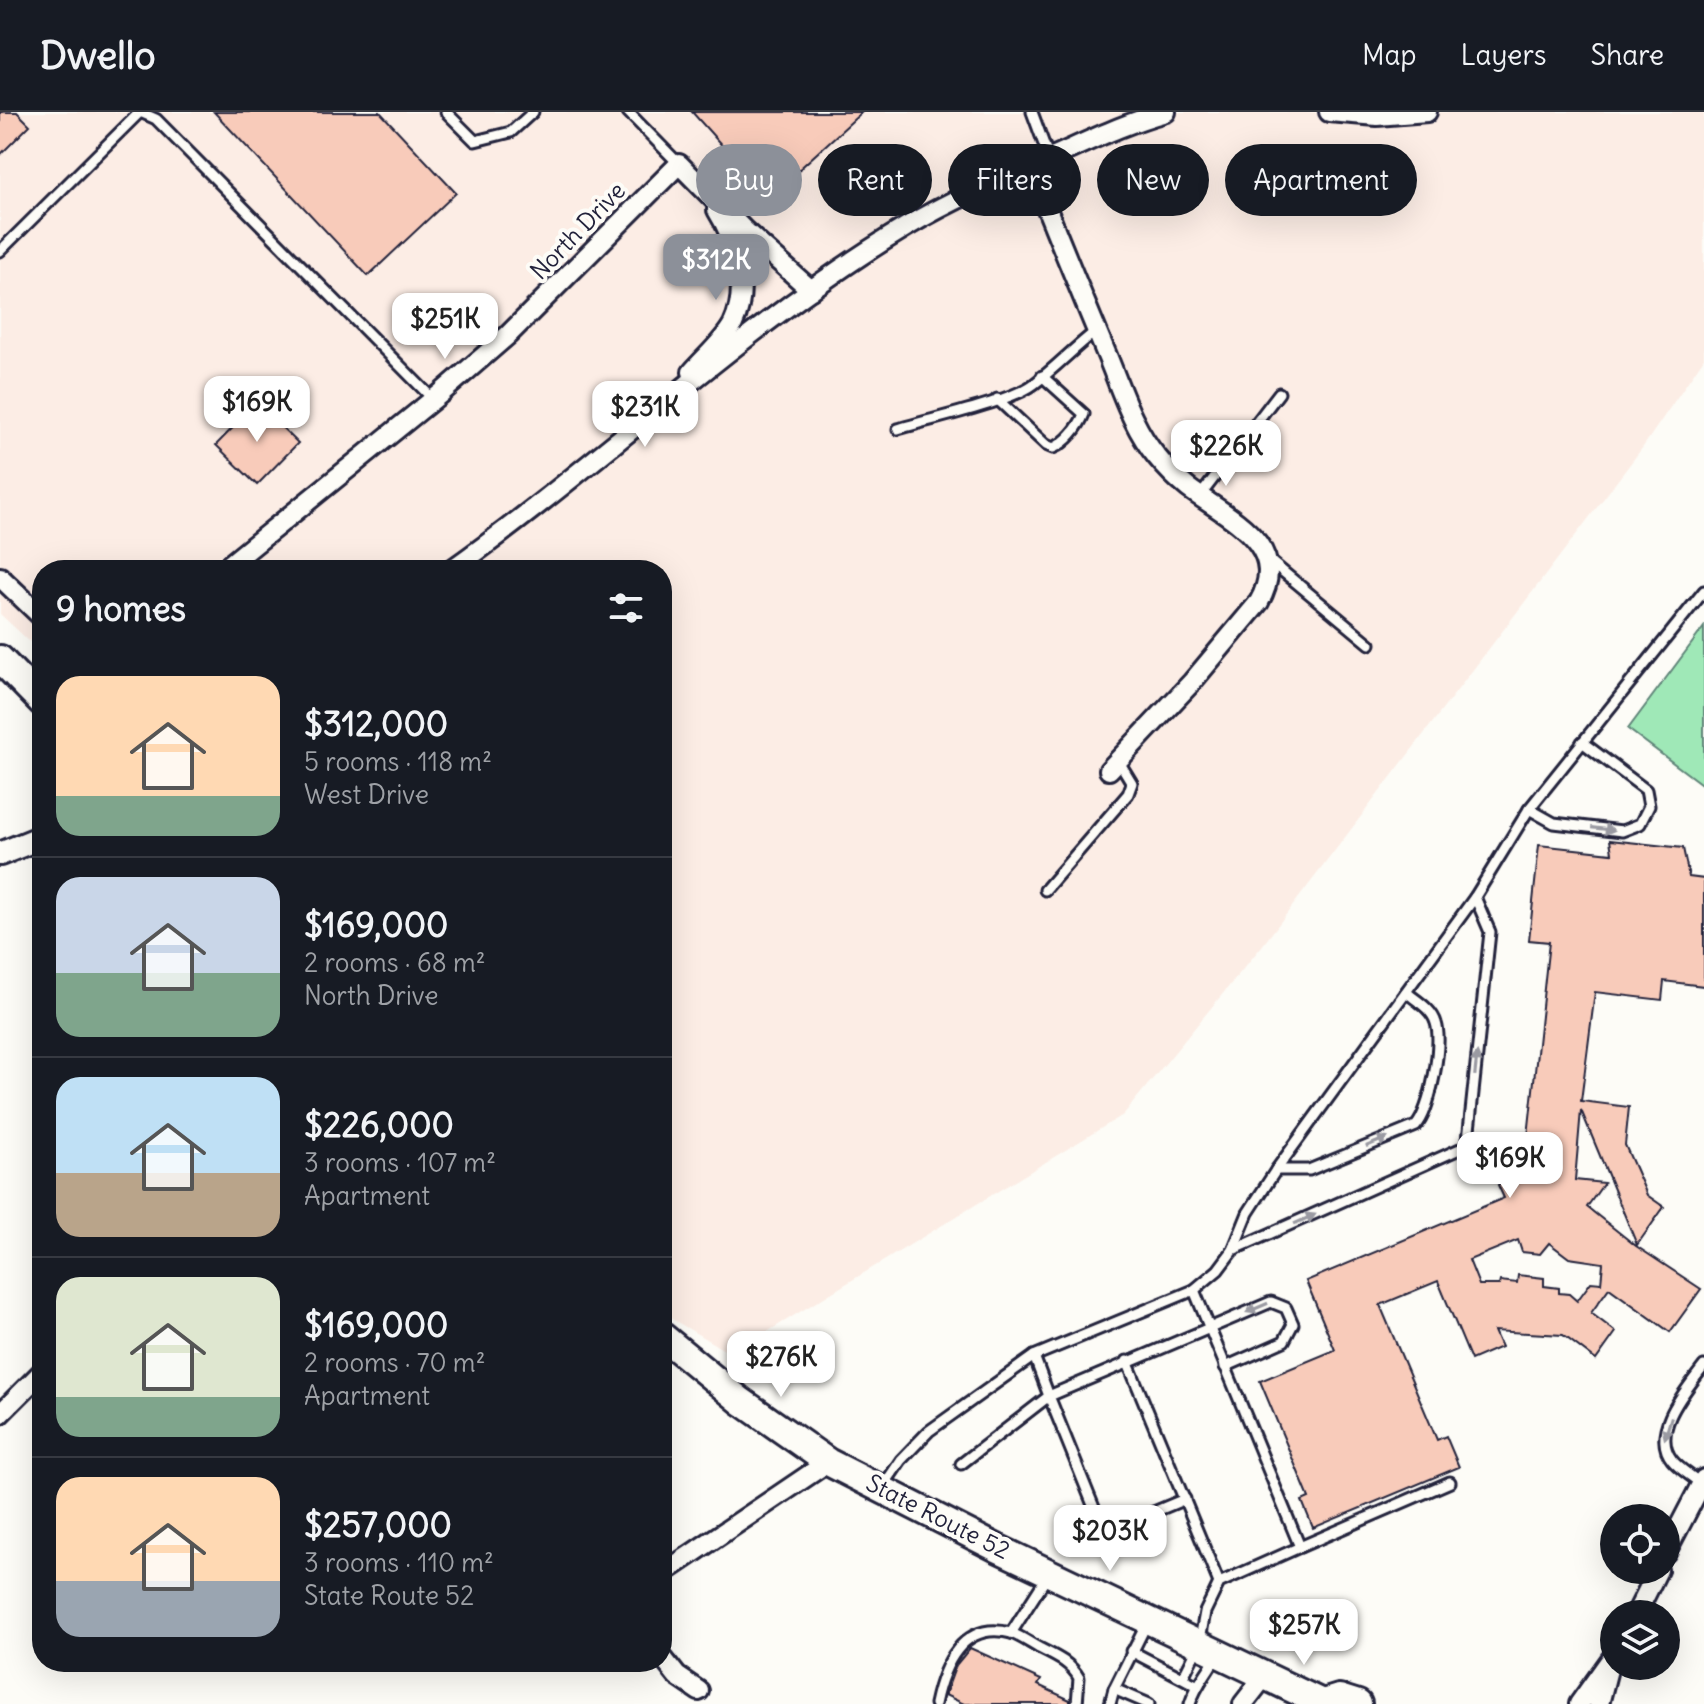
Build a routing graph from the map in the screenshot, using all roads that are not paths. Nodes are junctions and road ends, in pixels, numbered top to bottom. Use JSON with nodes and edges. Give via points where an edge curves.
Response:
{"nodes":[{"id":1,"x":446,"y":112,"type":"edge"},
{"id":2,"x":533,"y":112,"type":"edge"},
{"id":3,"x":628,"y":112,"type":"edge"},
{"id":4,"x":1032,"y":112,"type":"edge"},
{"id":5,"x":1166,"y":112,"type":"edge"},
{"id":6,"x":1329,"y":112,"type":"edge"},
{"id":7,"x":1427,"y":112,"type":"edge"},
{"id":8,"x":1044,"y":144,"type":"edge"},
{"id":9,"x":1081,"y":144,"type":"edge"},
{"id":10,"x":679,"y":164,"type":"junction"},
{"id":11,"x":696,"y":180,"type":"edge"},
{"id":12,"x":948,"y":206,"type":"edge"},
{"id":13,"x":721,"y":216,"type":"edge"},
{"id":14,"x":731,"y":216,"type":"edge"},
{"id":15,"x":1050,"y":216,"type":"edge"},
{"id":16,"x":0,"y":251,"type":"edge"},
{"id":17,"x":811,"y":290,"type":"junction"},
{"id":18,"x":1096,"y":331,"type":"junction"},
{"id":19,"x":1042,"y":376,"type":"junction"},
{"id":20,"x":1279,"y":393,"type":"dead end"},
{"id":21,"x":433,"y":399,"type":"junction"},
{"id":22,"x":997,"y":399,"type":"junction"},
{"id":23,"x":663,"y":407,"type":"junction"},
{"id":24,"x":898,"y":429,"type":"dead end"},
{"id":25,"x":1200,"y":496,"type":"junction"},
{"id":26,"x":1267,"y":557,"type":"junction"},
{"id":27,"x":235,"y":560,"type":"edge"},
{"id":28,"x":464,"y":560,"type":"edge"},
{"id":29,"x":0,"y":577,"type":"edge"},
{"id":30,"x":1704,"y":591,"type":"edge"},
{"id":31,"x":32,"y":607,"type":"edge"},
{"id":32,"x":1370,"y":644,"type":"dead end"},
{"id":33,"x":0,"y":659,"type":"edge"},
{"id":34,"x":32,"y":692,"type":"edge"},
{"id":35,"x":1582,"y":742,"type":"junction"},
{"id":36,"x":1113,"y":765,"type":"joint"},
{"id":37,"x":1529,"y":809,"type":"junction"},
{"id":38,"x":32,"y":841,"type":"edge"},
{"id":39,"x":0,"y":854,"type":"edge"},
{"id":40,"x":1045,"y":890,"type":"dead end"},
{"id":41,"x":1475,"y":897,"type":"junction"},
{"id":42,"x":1406,"y":992,"type":"junction"},
{"id":43,"x":1276,"y":1170,"type":"junction"},
{"id":44,"x":1233,"y":1250,"type":"junction"},
{"id":45,"x":1194,"y":1290,"type":"junction"},
{"id":46,"x":1209,"y":1328,"type":"junction"},
{"id":47,"x":672,"y":1344,"type":"edge"},
{"id":48,"x":1034,"y":1356,"type":"junction"},
{"id":49,"x":1127,"y":1361,"type":"junction"},
{"id":50,"x":1704,"y":1366,"type":"edge"},
{"id":51,"x":1225,"y":1367,"type":"junction"},
{"id":52,"x":32,"y":1382,"type":"edge"},
{"id":53,"x":1049,"y":1396,"type":"junction"},
{"id":54,"x":0,"y":1414,"type":"edge"},
{"id":55,"x":828,"y":1462,"type":"junction"},
{"id":56,"x":961,"y":1464,"type":"dead end"},
{"id":57,"x":1703,"y":1481,"type":"edge"},
{"id":58,"x":1450,"y":1482,"type":"dead end"},
{"id":59,"x":882,"y":1488,"type":"junction"},
{"id":60,"x":1185,"y":1499,"type":"junction"},
{"id":61,"x":1680,"y":1525,"type":"edge"},
{"id":62,"x":1300,"y":1547,"type":"junction"},
{"id":63,"x":672,"y":1567,"type":"edge"},
{"id":64,"x":1050,"y":1572,"type":"junction"},
{"id":65,"x":1219,"y":1583,"type":"junction"},
{"id":66,"x":1149,"y":1620,"type":"junction"},
{"id":67,"x":1011,"y":1633,"type":"junction"},
{"id":68,"x":1208,"y":1650,"type":"junction"},
{"id":69,"x":1131,"y":1651,"type":"junction"},
{"id":70,"x":672,"y":1670,"type":"edge"},
{"id":71,"x":1600,"y":1675,"type":"edge"},
{"id":72,"x":1183,"y":1677,"type":"junction"},
{"id":73,"x":1264,"y":1677,"type":"junction"},
{"id":74,"x":1606,"y":1680,"type":"edge"},
{"id":75,"x":1196,"y":1685,"type":"junction"},
{"id":76,"x":1114,"y":1689,"type":"junction"},
{"id":77,"x":699,"y":1691,"type":"dead end"},
{"id":78,"x":1324,"y":1703,"type":"edge"},
{"id":79,"x":935,"y":1704,"type":"edge"},
{"id":80,"x":1077,"y":1704,"type":"edge"},
{"id":81,"x":1110,"y":1704,"type":"edge"},
{"id":82,"x":1149,"y":1704,"type":"edge"},
{"id":83,"x":1190,"y":1704,"type":"edge"},
{"id":84,"x":1243,"y":1704,"type":"edge"},
{"id":85,"x":1358,"y":1704,"type":"edge"},
{"id":86,"x":1579,"y":1704,"type":"edge"},
{"id":87,"x":1599,"y":1704,"type":"edge"}],
"edges":[{"from":1,"to":2,"type":"lane","via":[[475,141],[511,132]]},
{"from":3,"to":10,"type":"lane"},
{"from":4,"to":8,"type":"lane"},
{"from":5,"to":9,"type":"street"},
{"from":6,"to":7,"type":"street"},
{"from":10,"to":11,"type":"street"},
{"from":10,"to":21,"type":"street","name":"North Drive","via":[[530,314]]},
{"from":12,"to":17,"type":"street","via":[[905,227]]},
{"from":13,"to":23,"type":"street","via":[[738,257],[741,287],[731,326]]},
{"from":14,"to":17,"type":"street"},
{"from":15,"to":18,"type":"street"},
{"from":16,"to":21,"type":"lane","via":[[140,112],[156,119]]},
{"from":17,"to":23,"type":"street"},
{"from":18,"to":19,"type":"lane"},
{"from":18,"to":25,"type":"street","via":[[1143,439]]},
{"from":19,"to":22,"type":"lane"},
{"from":19,"to":22,"type":"lane","via":[[1084,414],[1061,445],[1046,445]]},
{"from":20,"to":25,"type":"lane"},
{"from":21,"to":27,"type":"street","name":"North Drive"},
{"from":22,"to":24,"type":"lane"},
{"from":23,"to":28,"type":"street"},
{"from":25,"to":26,"type":"street","via":[[1255,539]]},
{"from":26,"to":32,"type":"lane"},
{"from":26,"to":36,"type":"street","via":[[1267,588],[1259,602]]},
{"from":29,"to":31,"type":"street"},
{"from":30,"to":35,"type":"lane"},
{"from":33,"to":34,"type":"main road"},
{"from":35,"to":37,"type":"lane"},
{"from":37,"to":35,"type":"lane","one_way":true,"via":[[1554,823],[1622,831],[1640,824],[1649,806],[1646,790]]},
{"from":36,"to":40,"type":"lane","via":[[1132,783],[1128,794]]},
{"from":37,"to":41,"type":"lane"},
{"from":38,"to":39,"type":"street"},
{"from":41,"to":42,"type":"lane"},
{"from":44,"to":41,"type":"lane","one_way":true,"via":[[1464,1147],[1490,932]]},
{"from":42,"to":43,"type":"lane"},
{"from":43,"to":42,"type":"lane","one_way":true,"via":[[1309,1170],[1416,1126],[1423,1118],[1438,1033],[1431,1012]]},
{"from":43,"to":44,"type":"lane","via":[[1248,1213]]},
{"from":44,"to":45,"type":"lane"},
{"from":45,"to":46,"type":"lane"},
{"from":45,"to":48,"type":"lane"},
{"from":46,"to":49,"type":"lane"},
{"from":46,"to":51,"type":"lane"},
{"from":51,"to":46,"type":"lane","one_way":true,"via":[[1284,1341],[1293,1324],[1286,1308],[1271,1302]]},
{"from":47,"to":55,"type":"main road","name":"State Route 52"},
{"from":48,"to":53,"type":"lane"},
{"from":48,"to":59,"type":"lane","via":[[929,1431]]},
{"from":49,"to":53,"type":"lane"},
{"from":49,"to":60,"type":"lane"},
{"from":50,"to":57,"type":"lane","one_way":true,"via":[[1666,1424],[1664,1444],[1672,1460]]},
{"from":51,"to":62,"type":"lane"},
{"from":52,"to":54,"type":"street"},
{"from":53,"to":56,"type":"lane"},
{"from":53,"to":60,"type":"lane","via":[[1106,1527],[1113,1529]]},
{"from":55,"to":59,"type":"main road","name":"State Route 52"},
{"from":55,"to":63,"type":"street"},
{"from":57,"to":61,"type":"street"},
{"from":58,"to":62,"type":"lane"},
{"from":59,"to":64,"type":"main road","name":"State Route 52"},
{"from":60,"to":65,"type":"lane"},
{"from":62,"to":65,"type":"lane"},
{"from":64,"to":66,"type":"main road","name":"State Route 52"},
{"from":64,"to":67,"type":"lane"},
{"from":65,"to":68,"type":"lane","via":[[1205,1612]]},
{"from":66,"to":68,"type":"main road","name":"State Route 52"},
{"from":66,"to":69,"type":"lane"},
{"from":67,"to":79,"type":"lane","via":[[981,1631],[964,1641],[946,1665]]},
{"from":67,"to":80,"type":"lane","via":[[1074,1669],[1079,1678]]},
{"from":68,"to":72,"type":"lane"},
{"from":68,"to":73,"type":"main road","name":"State Route 52"},
{"from":68,"to":75,"type":"lane","via":[[1211,1668]]},
{"from":69,"to":72,"type":"lane"},
{"from":69,"to":76,"type":"lane"},
{"from":70,"to":77,"type":"street"},
{"from":71,"to":86,"type":"street"},
{"from":72,"to":75,"type":"lane"},
{"from":73,"to":78,"type":"main road","name":"State Route 52"},
{"from":73,"to":84,"type":"street"},
{"from":74,"to":87,"type":"street"},
{"from":75,"to":83,"type":"lane"},
{"from":76,"to":81,"type":"lane"},
{"from":76,"to":82,"type":"lane"},
{"from":78,"to":85,"type":"main road","name":"State Route 52","via":[[1339,1698]]}]}
